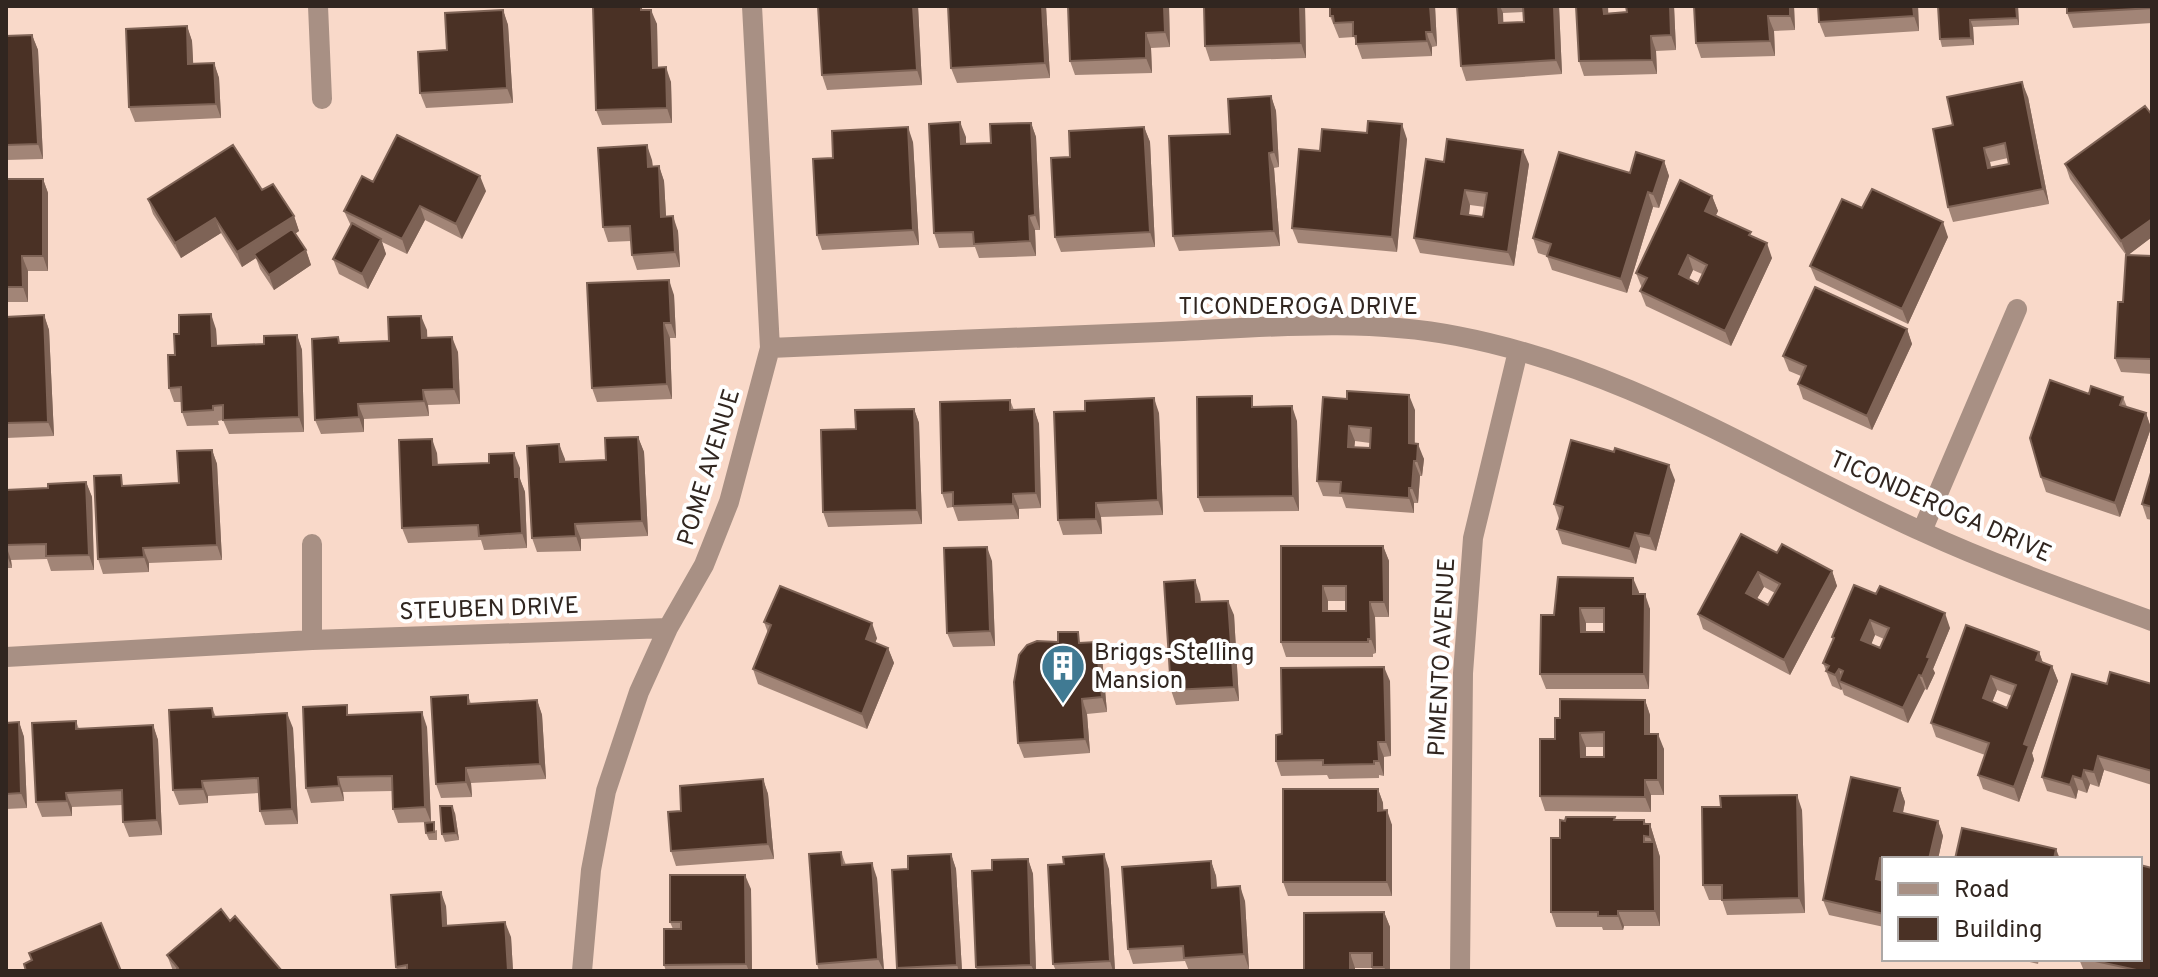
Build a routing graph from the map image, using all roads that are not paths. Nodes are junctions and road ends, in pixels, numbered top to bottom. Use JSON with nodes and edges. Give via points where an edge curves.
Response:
{"nodes":[{"id":1,"x":318,"y":6,"type":"edge"},
{"id":2,"x":752,"y":6,"type":"edge"},
{"id":3,"x":322,"y":99,"type":"dead end"},
{"id":4,"x":2017,"y":309,"type":"dead end"},
{"id":5,"x":770,"y":348,"type":"junction"},
{"id":6,"x":1518,"y":351,"type":"junction"},
{"id":7,"x":1922,"y":531,"type":"junction"},
{"id":8,"x":312,"y":544,"type":"dead end"},
{"id":9,"x":2152,"y":621,"type":"edge"},
{"id":10,"x":668,"y":628,"type":"junction"},
{"id":11,"x":312,"y":640,"type":"junction"},
{"id":12,"x":6,"y":657,"type":"edge"},
{"id":13,"x":582,"y":971,"type":"edge"},
{"id":14,"x":1460,"y":971,"type":"edge"}],
"edges":[{"from":1,"to":3,"type":"street"},
{"from":2,"to":5,"type":"street","name":"POME AVENUE"},
{"from":4,"to":7,"type":"street"},
{"from":5,"to":6,"type":"street","name":"TICONDEROGA DRIVE","via":[[1379,327],[1457,336]]},
{"from":5,"to":10,"type":"street","name":"POME AVENUE","via":[[729,502],[704,565]]},
{"from":6,"to":7,"type":"street","name":"TICONDEROGA DRIVE","via":[[1618,383]]},
{"from":6,"to":14,"type":"street","name":"PIMENTO AVENUE","via":[[1473,538],[1463,673]]},
{"from":7,"to":9,"type":"street","name":"TICONDEROGA DRIVE"},
{"from":8,"to":11,"type":"street"},
{"from":10,"to":11,"type":"street","name":"STEUBEN DRIVE"},
{"from":10,"to":13,"type":"street","name":"POME AVENUE","via":[[639,692],[606,791],[591,870]]},
{"from":11,"to":12,"type":"street","name":"STEUBEN DRIVE"}]}
